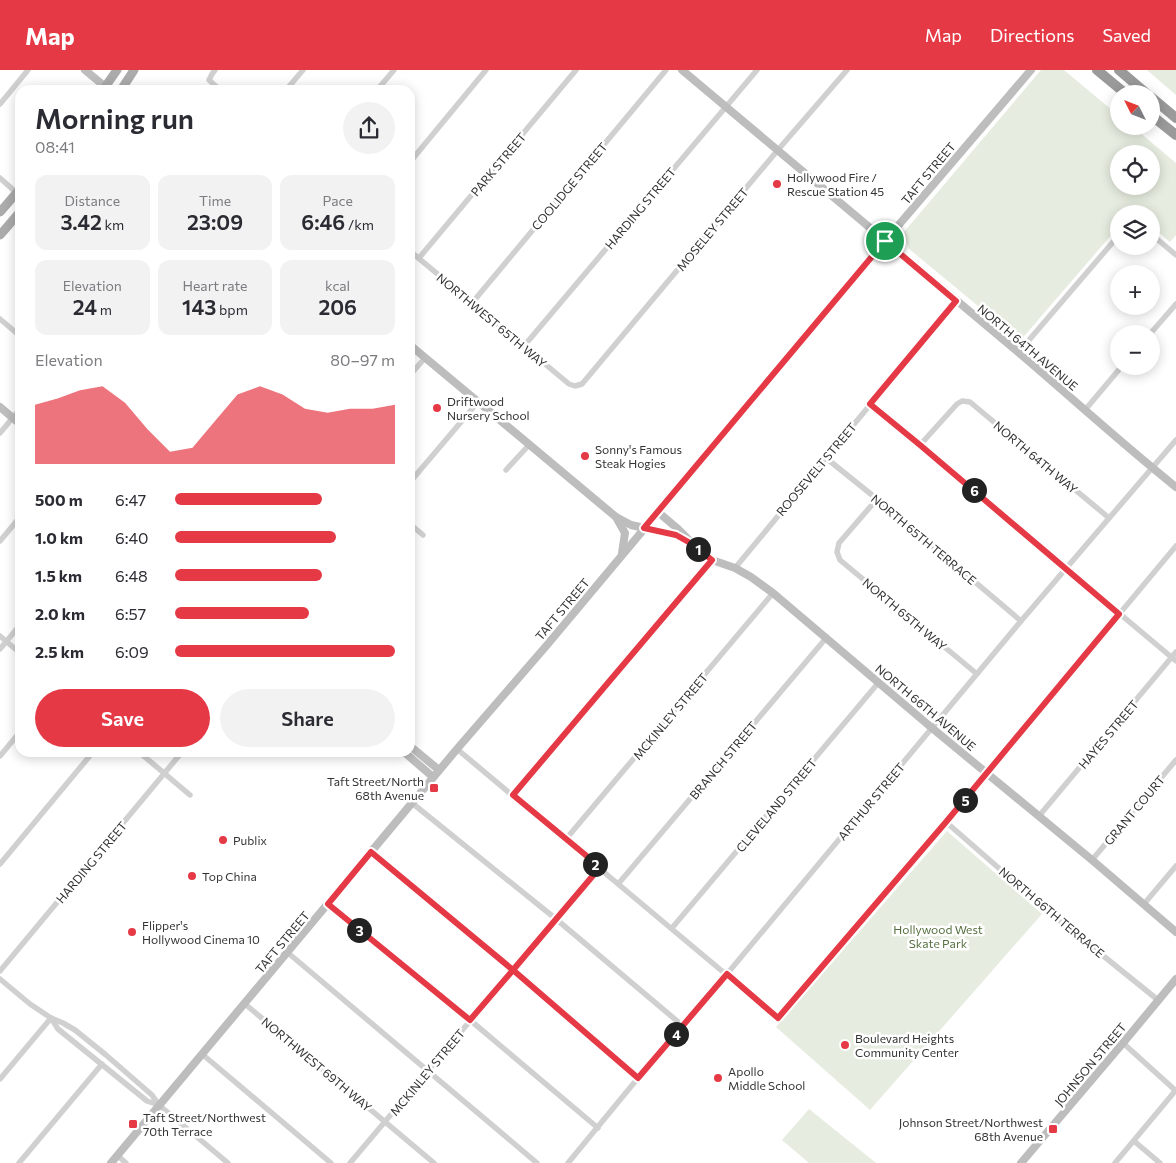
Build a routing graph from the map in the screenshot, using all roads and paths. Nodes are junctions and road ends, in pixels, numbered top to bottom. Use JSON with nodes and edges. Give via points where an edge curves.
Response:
{"nodes":[{"id":1,"x":28,"y":70,"type":"edge"},
{"id":2,"x":85,"y":70,"type":"edge"},
{"id":3,"x":117,"y":70,"type":"edge"},
{"id":4,"x":134,"y":70,"type":"edge"},
{"id":5,"x":215,"y":70,"type":"edge"},
{"id":6,"x":303,"y":70,"type":"edge"},
{"id":7,"x":394,"y":70,"type":"edge"},
{"id":8,"x":486,"y":70,"type":"edge"},
{"id":9,"x":576,"y":70,"type":"edge"},
{"id":10,"x":666,"y":70,"type":"edge"},
{"id":11,"x":682,"y":70,"type":"edge"},
{"id":12,"x":757,"y":70,"type":"edge"},
{"id":13,"x":847,"y":70,"type":"edge"},
{"id":14,"x":1031,"y":70,"type":"edge"},
{"id":15,"x":1097,"y":70,"type":"edge"},
{"id":16,"x":1119,"y":70,"type":"edge"},
{"id":17,"x":16,"y":85,"type":"edge"},
{"id":18,"x":102,"y":85,"type":"edge"},
{"id":19,"x":108,"y":85,"type":"edge"},
{"id":20,"x":124,"y":85,"type":"edge"},
{"id":21,"x":214,"y":85,"type":"edge"},
{"id":22,"x":290,"y":85,"type":"edge"},
{"id":23,"x":381,"y":85,"type":"edge"},
{"id":24,"x":1115,"y":85,"type":"edge"},
{"id":25,"x":1136,"y":85,"type":"edge"},
{"id":26,"x":15,"y":86,"type":"edge"},
{"id":27,"x":0,"y":104,"type":"edge"},
{"id":28,"x":1160,"y":105,"type":"edge"},
{"id":29,"x":725,"y":106,"type":"junction"},
{"id":30,"x":1176,"y":118,"type":"edge"},
{"id":31,"x":1160,"y":122,"type":"edge"},
{"id":32,"x":1176,"y":135,"type":"edge"},
{"id":33,"x":777,"y":151,"type":"junction"},
{"id":34,"x":415,"y":156,"type":"edge"},
{"id":35,"x":0,"y":178,"type":"edge"},
{"id":36,"x":15,"y":189,"type":"edge"},
{"id":37,"x":15,"y":196,"type":"edge"},
{"id":38,"x":0,"y":212,"type":"edge"},
{"id":39,"x":15,"y":218,"type":"edge"},
{"id":40,"x":0,"y":235,"type":"edge"},
{"id":41,"x":885,"y":241,"type":"junction"},
{"id":42,"x":1160,"y":242,"type":"edge"},
{"id":43,"x":1110,"y":246,"type":"edge"},
{"id":44,"x":415,"y":255,"type":"edge"},
{"id":45,"x":1176,"y":255,"type":"edge"},
{"id":46,"x":419,"y":258,"type":"junction"},
{"id":47,"x":956,"y":301,"type":"junction"},
{"id":48,"x":472,"y":303,"type":"junction"},
{"id":49,"x":1176,"y":304,"type":"edge"},
{"id":50,"x":0,"y":319,"type":"edge"},
{"id":51,"x":1158,"y":325,"type":"edge"},
{"id":52,"x":15,"y":332,"type":"edge"},
{"id":53,"x":524,"y":346,"type":"junction"},
{"id":54,"x":415,"y":349,"type":"edge"},
{"id":55,"x":1018,"y":353,"type":"junction"},
{"id":56,"x":425,"y":358,"type":"junction"},
{"id":57,"x":415,"y":369,"type":"edge"},
{"id":58,"x":1114,"y":375,"type":"edge"},
{"id":59,"x":576,"y":386,"type":"joint"},
{"id":60,"x":478,"y":402,"type":"junction"},
{"id":61,"x":870,"y":404,"type":"junction"},
{"id":62,"x":0,"y":407,"type":"edge"},
{"id":63,"x":1085,"y":410,"type":"junction"},
{"id":64,"x":15,"y":415,"type":"edge"},
{"id":65,"x":13,"y":418,"type":"junction"},
{"id":66,"x":0,"y":433,"type":"edge"},
{"id":67,"x":1176,"y":440,"type":"edge"},
{"id":68,"x":529,"y":445,"type":"junction"},
{"id":69,"x":920,"y":445,"type":"junction"},
{"id":70,"x":826,"y":458,"type":"junction"},
{"id":71,"x":1152,"y":468,"type":"junction"},
{"id":72,"x":506,"y":470,"type":"dead end"},
{"id":73,"x":415,"y":476,"type":"edge"},
{"id":74,"x":1176,"y":487,"type":"edge"},
{"id":75,"x":877,"y":499,"type":"junction"},
{"id":76,"x":658,"y":512,"type":"junction"},
{"id":77,"x":616,"y":517,"type":"junction"},
{"id":78,"x":1109,"y":518,"type":"junction"},
{"id":79,"x":15,"y":523,"type":"edge"},
{"id":80,"x":415,"y":528,"type":"edge"},
{"id":81,"x":644,"y":528,"type":"junction"},
{"id":82,"x":423,"y":535,"type":"dead end"},
{"id":83,"x":0,"y":541,"type":"edge"},
{"id":84,"x":692,"y":544,"type":"junction"},
{"id":85,"x":1176,"y":546,"type":"edge"},
{"id":86,"x":622,"y":555,"type":"junction"},
{"id":87,"x":712,"y":560,"type":"junction"},
{"id":88,"x":735,"y":568,"type":"junction"},
{"id":89,"x":1066,"y":568,"type":"junction"},
{"id":90,"x":773,"y":593,"type":"junction"},
{"id":91,"x":1119,"y":614,"type":"junction"},
{"id":92,"x":1021,"y":621,"type":"junction"},
{"id":93,"x":15,"y":631,"type":"edge"},
{"id":94,"x":0,"y":636,"type":"edge"},
{"id":95,"x":827,"y":637,"type":"junction"},
{"id":96,"x":6,"y":641,"type":"junction"},
{"id":97,"x":0,"y":649,"type":"edge"},
{"id":98,"x":15,"y":649,"type":"edge"},
{"id":99,"x":1175,"y":657,"type":"edge"},
{"id":100,"x":977,"y":674,"type":"junction"},
{"id":101,"x":879,"y":682,"type":"junction"},
{"id":102,"x":932,"y":728,"type":"junction"},
{"id":103,"x":15,"y":738,"type":"edge"},
{"id":104,"x":457,"y":749,"type":"junction"},
{"id":105,"x":415,"y":750,"type":"edge"},
{"id":106,"x":0,"y":756,"type":"edge"},
{"id":107,"x":89,"y":757,"type":"edge"},
{"id":108,"x":145,"y":757,"type":"edge"},
{"id":109,"x":178,"y":757,"type":"edge"},
{"id":110,"x":410,"y":757,"type":"edge"},
{"id":111,"x":1176,"y":760,"type":"edge"},
{"id":112,"x":439,"y":770,"type":"junction"},
{"id":113,"x":987,"y":772,"type":"junction"},
{"id":114,"x":164,"y":774,"type":"junction"},
{"id":115,"x":433,"y":778,"type":"junction"},
{"id":116,"x":190,"y":795,"type":"dead end"},
{"id":117,"x":513,"y":795,"type":"junction"},
{"id":118,"x":412,"y":803,"type":"junction"},
{"id":119,"x":1039,"y":816,"type":"junction"},
{"id":120,"x":946,"y":822,"type":"junction"},
{"id":121,"x":566,"y":840,"type":"junction"},
{"id":122,"x":371,"y":852,"type":"junction"},
{"id":123,"x":1092,"y":860,"type":"junction"},
{"id":124,"x":0,"y":864,"type":"edge"},
{"id":125,"x":1176,"y":866,"type":"edge"},
{"id":126,"x":600,"y":867,"type":"junction"},
{"id":127,"x":619,"y":883,"type":"junction"},
{"id":128,"x":328,"y":904,"type":"junction"},
{"id":129,"x":1144,"y":904,"type":"junction"},
{"id":130,"x":556,"y":919,"type":"junction"},
{"id":131,"x":672,"y":928,"type":"junction"},
{"id":132,"x":1176,"y":932,"type":"edge"},
{"id":133,"x":287,"y":952,"type":"junction"},
{"id":134,"x":513,"y":970,"type":"junction"},
{"id":135,"x":0,"y":971,"type":"edge"},
{"id":136,"x":727,"y":974,"type":"junction"},
{"id":137,"x":0,"y":979,"type":"edge"},
{"id":138,"x":1176,"y":979,"type":"edge"},
{"id":139,"x":1158,"y":1000,"type":"junction"},
{"id":140,"x":245,"y":1004,"type":"junction"},
{"id":141,"x":51,"y":1018,"type":"junction"},
{"id":142,"x":470,"y":1020,"type":"junction"},
{"id":143,"x":683,"y":1026,"type":"junction"},
{"id":144,"x":1123,"y":1043,"type":"junction"},
{"id":145,"x":202,"y":1054,"type":"junction"},
{"id":146,"x":102,"y":1064,"type":"junction"},
{"id":147,"x":428,"y":1071,"type":"junction"},
{"id":148,"x":638,"y":1078,"type":"junction"},
{"id":149,"x":0,"y":1079,"type":"edge"},
{"id":150,"x":1176,"y":1091,"type":"edge"},
{"id":151,"x":159,"y":1105,"type":"junction"},
{"id":152,"x":385,"y":1122,"type":"junction"},
{"id":153,"x":598,"y":1128,"type":"junction"},
{"id":154,"x":1134,"y":1140,"type":"junction"},
{"id":155,"x":117,"y":1155,"type":"junction"},
{"id":156,"x":19,"y":1163,"type":"edge"},
{"id":157,"x":111,"y":1163,"type":"edge"},
{"id":158,"x":126,"y":1163,"type":"edge"},
{"id":159,"x":228,"y":1163,"type":"edge"},
{"id":160,"x":331,"y":1163,"type":"edge"},
{"id":161,"x":350,"y":1163,"type":"edge"},
{"id":162,"x":434,"y":1163,"type":"edge"},
{"id":163,"x":537,"y":1163,"type":"edge"},
{"id":164,"x":568,"y":1163,"type":"edge"},
{"id":165,"x":1021,"y":1163,"type":"edge"},
{"id":166,"x":1115,"y":1163,"type":"edge"},
{"id":167,"x":1160,"y":1163,"type":"edge"}],
"edges":[{"from":1,"to":17,"type":"street"},
{"from":2,"to":18,"type":"street"},
{"from":3,"to":19,"type":"main road"},
{"from":4,"to":20,"type":"main road"},
{"from":5,"to":21,"type":"street","via":[[209,80]]},
{"from":6,"to":22,"type":"street"},
{"from":7,"to":23,"type":"street"},
{"from":8,"to":34,"type":"street"},
{"from":9,"to":46,"type":"street","name":"PARK STREET"},
{"from":10,"to":48,"type":"street","name":"COOLIDGE STREET"},
{"from":11,"to":29,"type":"street","name":"NORTH 64TH AVENUE"},
{"from":12,"to":29,"type":"street","name":"HARDING STREET"},
{"from":13,"to":33,"type":"street","name":"MOSELEY STREET"},
{"from":14,"to":41,"type":"street","name":"TAFT STREET"},
{"from":15,"to":24,"type":"highway"},
{"from":16,"to":25,"type":"highway"},
{"from":26,"to":27,"type":"street"},
{"from":28,"to":30,"type":"highway"},
{"from":29,"to":33,"type":"street","name":"NORTH 64TH AVENUE"},
{"from":29,"to":53,"type":"street","name":"HARDING STREET"},
{"from":31,"to":32,"type":"highway"},
{"from":33,"to":41,"type":"street","name":"NORTH 64TH AVENUE"},
{"from":33,"to":59,"type":"street","name":"MOSELEY STREET","via":[[582,384]]},
{"from":35,"to":36,"type":"street"},
{"from":37,"to":38,"type":"main road"},
{"from":39,"to":40,"type":"main road"},
{"from":41,"to":47,"type":"street","name":"NORTH 64TH AVENUE"},
{"from":41,"to":76,"type":"street","name":"TAFT STREET"},
{"from":42,"to":45,"type":"street"},
{"from":43,"to":55,"type":"street"},
{"from":44,"to":46,"type":"street","name":"NORTHWEST 65TH WAY"},
{"from":46,"to":48,"type":"street","name":"NORTHWEST 65TH WAY"},
{"from":47,"to":55,"type":"street","name":"NORTH 64TH AVENUE"},
{"from":47,"to":61,"type":"street","name":"ROOSEVELT STREET"},
{"from":48,"to":53,"type":"street","name":"NORTHWEST 65TH WAY"},
{"from":49,"to":51,"type":"street"},
{"from":50,"to":52,"type":"street"},
{"from":53,"to":59,"type":"street","name":"NORTHWEST 65TH WAY","via":[[569,384]]},
{"from":54,"to":56,"type":"street"},
{"from":55,"to":63,"type":"street","name":"NORTH 64TH AVENUE"},
{"from":56,"to":57,"type":"street"},
{"from":56,"to":60,"type":"street"},
{"from":58,"to":63,"type":"street"},
{"from":60,"to":68,"type":"street"},
{"from":60,"to":73,"type":"street"},
{"from":61,"to":69,"type":"street"},
{"from":61,"to":70,"type":"street","name":"ROOSEVELT STREET"},
{"from":62,"to":65,"type":"street"},
{"from":63,"to":71,"type":"street","name":"NORTH 64TH AVENUE"},
{"from":64,"to":65,"type":"street"},
{"from":65,"to":66,"type":"street"},
{"from":67,"to":71,"type":"street","name":"ARTHUR STREET"},
{"from":68,"to":72,"type":"street"},
{"from":68,"to":77,"type":"street"},
{"from":69,"to":78,"type":"street","name":"NORTH 64TH WAY","via":[[957,404],[970,402]]},
{"from":69,"to":89,"type":"street"},
{"from":70,"to":75,"type":"street","name":"NORTH 65TH TERRACE"},
{"from":70,"to":88,"type":"street","name":"ROOSEVELT STREET"},
{"from":71,"to":74,"type":"street","name":"NORTH 64TH AVENUE"},
{"from":71,"to":78,"type":"street","name":"ARTHUR STREET"},
{"from":75,"to":92,"type":"street","name":"NORTH 65TH TERRACE"},
{"from":75,"to":100,"type":"street","name":"NORTH 65TH WAY","via":[[839,543],[837,552],[840,560]]},
{"from":76,"to":81,"type":"street","name":"TAFT STREET"},
{"from":76,"to":84,"type":"street"},
{"from":77,"to":81,"type":"street","name":"NORTH 66TH AVENUE"},
{"from":77,"to":86,"type":"street","via":[[625,534]]},
{"from":78,"to":89,"type":"street","name":"ARTHUR STREET"},
{"from":79,"to":83,"type":"street"},
{"from":80,"to":82,"type":"street"},
{"from":81,"to":84,"type":"street","name":"NORTH 66TH AVENUE","via":[[676,535]]},
{"from":81,"to":86,"type":"street","name":"TAFT STREET"},
{"from":84,"to":87,"type":"street","name":"NORTH 66TH AVENUE"},
{"from":85,"to":91,"type":"street"},
{"from":86,"to":104,"type":"street","name":"TAFT STREET"},
{"from":87,"to":88,"type":"street","name":"NORTH 66TH AVENUE"},
{"from":87,"to":117,"type":"street"},
{"from":88,"to":90,"type":"street","name":"NORTH 66TH AVENUE"},
{"from":89,"to":91,"type":"street"},
{"from":89,"to":92,"type":"street","name":"ARTHUR STREET"},
{"from":90,"to":95,"type":"street","name":"NORTH 66TH AVENUE"},
{"from":90,"to":121,"type":"street","name":"MCKINLEY STREET"},
{"from":91,"to":99,"type":"street"},
{"from":91,"to":113,"type":"street"},
{"from":92,"to":100,"type":"street","name":"ARTHUR STREET"},
{"from":93,"to":96,"type":"street"},
{"from":94,"to":96,"type":"street"},
{"from":95,"to":101,"type":"street","name":"NORTH 66TH AVENUE"},
{"from":95,"to":127,"type":"street","name":"BRANCH STREET"},
{"from":96,"to":97,"type":"street"},
{"from":96,"to":98,"type":"street"},
{"from":99,"to":119,"type":"street","name":"HAYES STREET"},
{"from":100,"to":102,"type":"street","name":"ARTHUR STREET"},
{"from":101,"to":102,"type":"street","name":"NORTH 66TH AVENUE"},
{"from":101,"to":131,"type":"street","name":"CLEVELAND STREET"},
{"from":102,"to":113,"type":"street","name":"NORTH 66TH AVENUE"},
{"from":102,"to":136,"type":"street","name":"ARTHUR STREET"},
{"from":103,"to":106,"type":"street"},
{"from":104,"to":112,"type":"street","name":"TAFT STREET"},
{"from":104,"to":117,"type":"street"},
{"from":105,"to":112,"type":"street"},
{"from":107,"to":124,"type":"street"},
{"from":108,"to":114,"type":"street"},
{"from":109,"to":114,"type":"street","name":"HARDING STREET"},
{"from":110,"to":115,"type":"street"},
{"from":111,"to":123,"type":"street","name":"GRANT COURT"},
{"from":112,"to":115,"type":"street","name":"TAFT STREET"},
{"from":113,"to":119,"type":"street","name":"NORTH 66TH AVENUE"},
{"from":113,"to":120,"type":"street"},
{"from":114,"to":116,"type":"street"},
{"from":114,"to":135,"type":"street","name":"HARDING STREET"},
{"from":115,"to":118,"type":"street","name":"TAFT STREET"},
{"from":117,"to":121,"type":"street"},
{"from":118,"to":122,"type":"street","name":"TAFT STREET"},
{"from":118,"to":130,"type":"street"},
{"from":119,"to":123,"type":"street","name":"NORTH 66TH AVENUE"},
{"from":120,"to":136,"type":"street","via":[[778,1018]]},
{"from":120,"to":139,"type":"street","name":"NORTH 66TH TERRACE","via":[[1049,912]]},
{"from":121,"to":126,"type":"street"},
{"from":122,"to":128,"type":"street","name":"TAFT STREET"},
{"from":122,"to":134,"type":"street"},
{"from":123,"to":129,"type":"street","name":"NORTH 66TH AVENUE"},
{"from":125,"to":129,"type":"street"},
{"from":126,"to":127,"type":"street"},
{"from":126,"to":130,"type":"street","name":"MCKINLEY STREET"},
{"from":127,"to":131,"type":"street"},
{"from":128,"to":133,"type":"street","name":"TAFT STREET"},
{"from":128,"to":142,"type":"street"},
{"from":129,"to":132,"type":"street","name":"NORTH 66TH AVENUE"},
{"from":130,"to":134,"type":"street","name":"MCKINLEY STREET"},
{"from":130,"to":143,"type":"street"},
{"from":131,"to":136,"type":"street"},
{"from":133,"to":140,"type":"street","name":"TAFT STREET"},
{"from":133,"to":147,"type":"street"},
{"from":134,"to":142,"type":"street","name":"MCKINLEY STREET"},
{"from":134,"to":148,"type":"street"},
{"from":136,"to":143,"type":"street","name":"ARTHUR STREET"},
{"from":137,"to":141,"type":"street"},
{"from":138,"to":139,"type":"street","name":"JOHNSON STREET"},
{"from":139,"to":144,"type":"street","name":"JOHNSON STREET"},
{"from":140,"to":145,"type":"street","name":"TAFT STREET"},
{"from":140,"to":152,"type":"street","name":"NORTHWEST 69TH WAY"},
{"from":141,"to":146,"type":"street","via":[[58,1029]]},
{"from":141,"to":149,"type":"street"},
{"from":141,"to":151,"type":"street","via":[[75,1030],[100,1050],[152,1095]]},
{"from":142,"to":147,"type":"street","name":"MCKINLEY STREET"},
{"from":142,"to":153,"type":"street"},
{"from":143,"to":148,"type":"street","name":"ARTHUR STREET"},
{"from":144,"to":150,"type":"street"},
{"from":144,"to":165,"type":"street","name":"JOHNSON STREET"},
{"from":145,"to":151,"type":"street","name":"TAFT STREET"},
{"from":145,"to":160,"type":"street"},
{"from":146,"to":151,"type":"street","via":[[147,1101]]},
{"from":146,"to":156,"type":"street"},
{"from":147,"to":152,"type":"street","name":"MCKINLEY STREET"},
{"from":147,"to":163,"type":"street"},
{"from":148,"to":153,"type":"street","name":"ARTHUR STREET"},
{"from":150,"to":154,"type":"street"},
{"from":151,"to":155,"type":"street","name":"TAFT STREET"},
{"from":151,"to":159,"type":"street"},
{"from":152,"to":161,"type":"street","name":"MCKINLEY STREET"},
{"from":152,"to":162,"type":"street","name":"NORTHWEST 69TH WAY"},
{"from":153,"to":164,"type":"street","name":"ARTHUR STREET"},
{"from":154,"to":166,"type":"street"},
{"from":154,"to":167,"type":"street"},
{"from":155,"to":157,"type":"street","name":"TAFT STREET"},
{"from":155,"to":158,"type":"street"}]}
